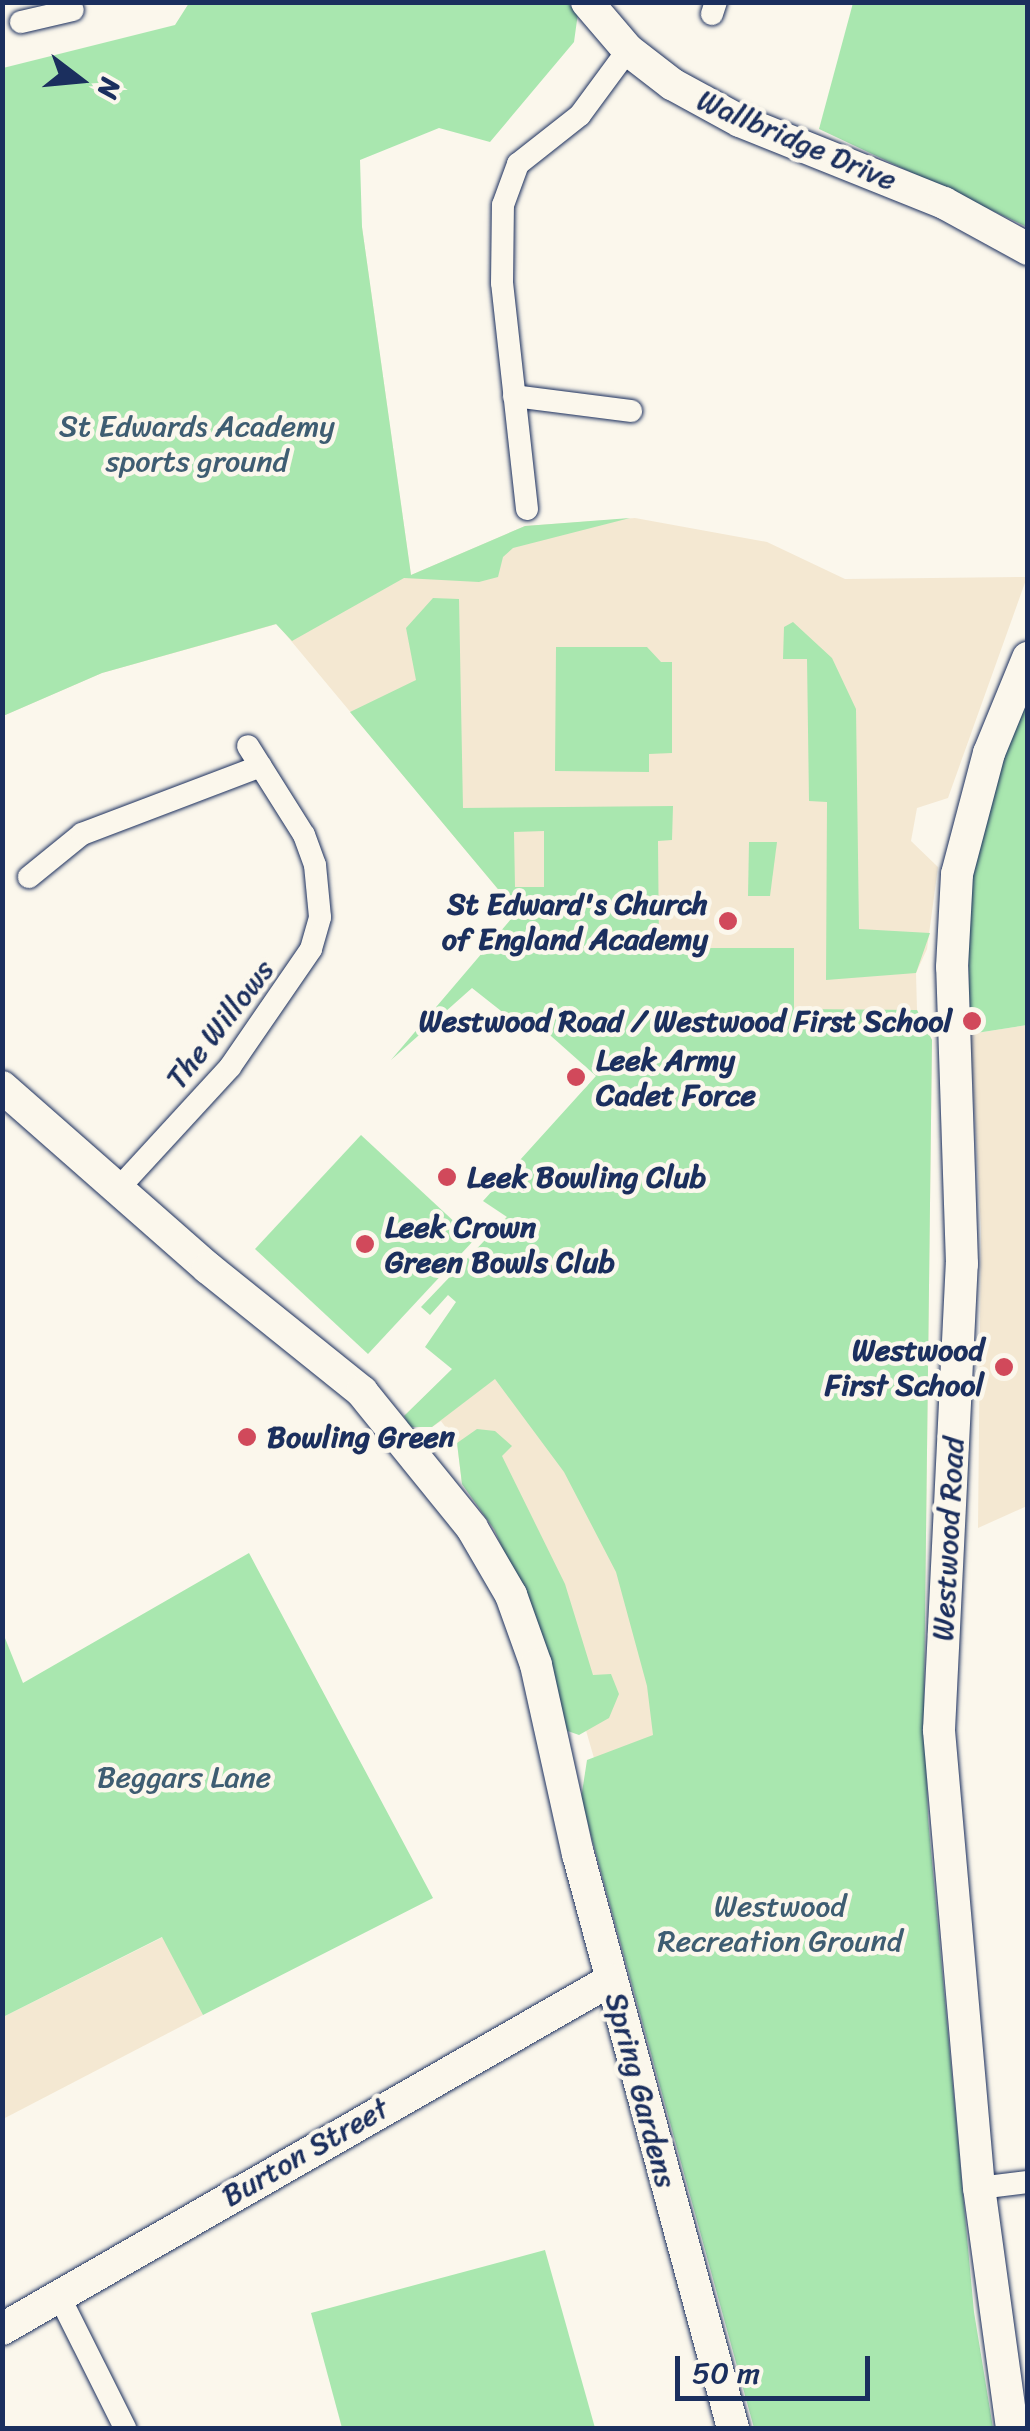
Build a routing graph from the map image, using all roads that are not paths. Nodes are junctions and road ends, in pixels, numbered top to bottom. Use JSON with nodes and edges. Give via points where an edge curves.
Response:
{"nodes":[{"id":1,"x":587,"y":2,"type":"edge"},
{"id":2,"x":43,"y":8,"type":"edge"},
{"id":3,"x":72,"y":10,"type":"dead end"},
{"id":4,"x":21,"y":22,"type":"dead end"},
{"id":5,"x":628,"y":50,"type":"junction"},
{"id":6,"x":1028,"y":249,"type":"edge"},
{"id":7,"x":514,"y":396,"type":"junction"},
{"id":8,"x":631,"y":411,"type":"dead end"},
{"id":9,"x":526,"y":509,"type":"dead end"},
{"id":10,"x":1028,"y":658,"type":"edge"},
{"id":11,"x":248,"y":746,"type":"dead end"},
{"id":12,"x":260,"y":766,"type":"junction"},
{"id":13,"x":29,"y":877,"type":"dead end"},
{"id":14,"x":2,"y":1087,"type":"edge"},
{"id":15,"x":117,"y":1190,"type":"junction"},
{"id":16,"x":611,"y":1980,"type":"junction"},
{"id":17,"x":1028,"y":2182,"type":"edge"},
{"id":18,"x":979,"y":2188,"type":"junction"},
{"id":19,"x":59,"y":2296,"type":"junction"},
{"id":20,"x":2,"y":2328,"type":"edge"},
{"id":21,"x":125,"y":2428,"type":"edge"},
{"id":22,"x":733,"y":2428,"type":"edge"},
{"id":23,"x":1012,"y":2428,"type":"edge"}],
"edges":[{"from":1,"to":5,"type":"street","name":"Wallbridge Drive"},
{"from":2,"to":3,"type":"street"},
{"from":2,"to":4,"type":"street"},
{"from":5,"to":6,"type":"street","name":"Wallbridge Drive","via":[[672,84],[740,121],[944,203]]},
{"from":5,"to":7,"type":"street","via":[[580,114],[534,147],[509,183],[502,284]]},
{"from":7,"to":8,"type":"street"},
{"from":7,"to":9,"type":"street"},
{"from":10,"to":18,"type":"street","name":"Westwood Road","via":[[972,811],[957,874],[952,967],[962,1264],[939,1730]]},
{"from":11,"to":12,"type":"street","name":"The Willows"},
{"from":12,"to":13,"type":"street","via":[[82,834]]},
{"from":12,"to":15,"type":"street","name":"The Willows","via":[[315,865],[320,916],[311,948],[230,1067]]},
{"from":14,"to":15,"type":"street"},
{"from":15,"to":16,"type":"street","name":"Spring Gardens","via":[[362,1392],[424,1465],[511,1595]]},
{"from":16,"to":19,"type":"street","name":"Burton Street"},
{"from":16,"to":22,"type":"street","name":"Spring Gardens"},
{"from":17,"to":18,"type":"street"},
{"from":18,"to":23,"type":"street","name":"Westwood Road"},
{"from":19,"to":20,"type":"street","name":"Burton Street"},
{"from":19,"to":21,"type":"street"}]}
